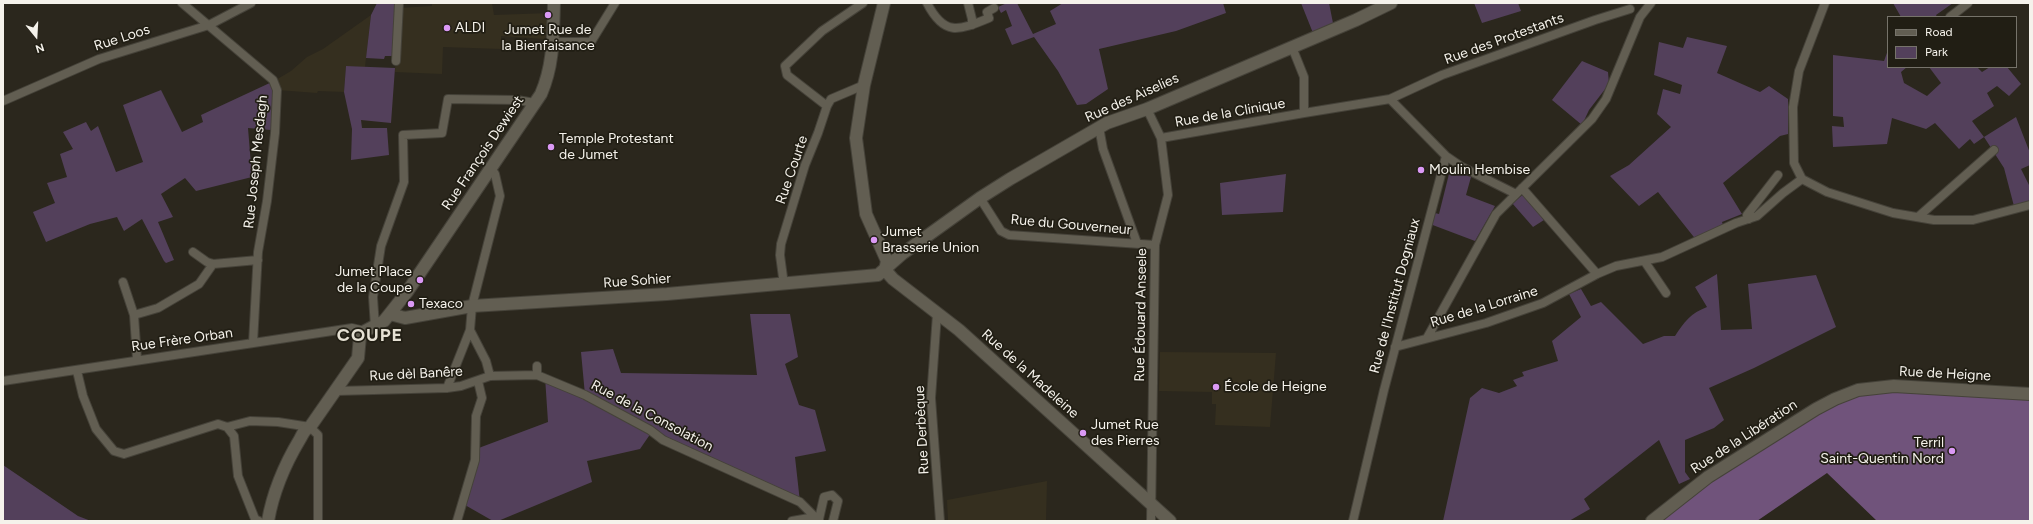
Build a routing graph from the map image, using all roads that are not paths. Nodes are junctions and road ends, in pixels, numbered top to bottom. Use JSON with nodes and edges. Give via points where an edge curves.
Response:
{"nodes":[{"id":1,"x":182,"y":3,"type":"edge"},
{"id":2,"x":250,"y":3,"type":"edge"},
{"id":3,"x":399,"y":3,"type":"edge"},
{"id":4,"x":554,"y":3,"type":"edge"},
{"id":5,"x":615,"y":3,"type":"edge"},
{"id":6,"x":863,"y":3,"type":"edge"},
{"id":7,"x":884,"y":3,"type":"edge"},
{"id":8,"x":927,"y":3,"type":"edge"},
{"id":9,"x":968,"y":3,"type":"edge"},
{"id":10,"x":1391,"y":3,"type":"edge"},
{"id":11,"x":1651,"y":3,"type":"edge"},
{"id":12,"x":1825,"y":3,"type":"edge"},
{"id":13,"x":1968,"y":3,"type":"edge"},
{"id":14,"x":1629,"y":6,"type":"edge"},
{"id":15,"x":994,"y":8,"type":"dead end"},
{"id":16,"x":1951,"y":16,"type":"edge"},
{"id":17,"x":1640,"y":17,"type":"junction"},
{"id":18,"x":209,"y":25,"type":"junction"},
{"id":19,"x":972,"y":25,"type":"junction"},
{"id":20,"x":553,"y":42,"type":"junction"},
{"id":21,"x":1292,"y":48,"type":"junction"},
{"id":22,"x":396,"y":61,"type":"dead end"},
{"id":23,"x":864,"y":86,"type":"junction"},
{"id":24,"x":1390,"y":99,"type":"junction"},
{"id":25,"x":3,"y":101,"type":"edge"},
{"id":26,"x":536,"y":103,"type":"junction"},
{"id":27,"x":827,"y":106,"type":"junction"},
{"id":28,"x":1147,"y":109,"type":"junction"},
{"id":29,"x":1304,"y":112,"type":"junction"},
{"id":30,"x":1099,"y":127,"type":"junction"},
{"id":31,"x":1161,"y":138,"type":"junction"},
{"id":32,"x":1994,"y":150,"type":"dead end"},
{"id":33,"x":1446,"y":156,"type":"junction"},
{"id":34,"x":491,"y":168,"type":"junction"},
{"id":35,"x":1778,"y":176,"type":"dead end"},
{"id":36,"x":1802,"y":179,"type":"junction"},
{"id":37,"x":1519,"y":191,"type":"junction"},
{"id":38,"x":980,"y":198,"type":"junction"},
{"id":39,"x":2030,"y":204,"type":"edge"},
{"id":40,"x":1918,"y":217,"type":"junction"},
{"id":41,"x":1749,"y":219,"type":"junction"},
{"id":42,"x":1137,"y":244,"type":"junction"},
{"id":43,"x":1154,"y":245,"type":"junction"},
{"id":44,"x":193,"y":252,"type":"dead end"},
{"id":45,"x":258,"y":260,"type":"junction"},
{"id":46,"x":1645,"y":262,"type":"junction"},
{"id":47,"x":213,"y":264,"type":"junction"},
{"id":48,"x":885,"y":270,"type":"junction"},
{"id":49,"x":1597,"y":274,"type":"junction"},
{"id":50,"x":123,"y":282,"type":"dead end"},
{"id":51,"x":784,"y":285,"type":"junction"},
{"id":52,"x":1666,"y":293,"type":"dead end"},
{"id":53,"x":472,"y":306,"type":"junction"},
{"id":54,"x":390,"y":314,"type":"junction"},
{"id":55,"x":937,"y":314,"type":"junction"},
{"id":56,"x":134,"y":315,"type":"junction"},
{"id":57,"x":370,"y":329,"type":"junction"},
{"id":58,"x":470,"y":330,"type":"junction"},
{"id":59,"x":1427,"y":338,"type":"junction"},
{"id":60,"x":253,"y":343,"type":"junction"},
{"id":61,"x":1395,"y":346,"type":"junction"},
{"id":62,"x":137,"y":359,"type":"junction"},
{"id":63,"x":537,"y":366,"type":"dead end"},
{"id":64,"x":77,"y":371,"type":"junction"},
{"id":65,"x":537,"y":375,"type":"junction"},
{"id":66,"x":490,"y":376,"type":"junction"},
{"id":67,"x":3,"y":381,"type":"edge"},
{"id":68,"x":478,"y":381,"type":"junction"},
{"id":69,"x":447,"y":388,"type":"junction"},
{"id":70,"x":1858,"y":390,"type":"joint"},
{"id":71,"x":335,"y":393,"type":"junction"},
{"id":72,"x":2030,"y":394,"type":"edge"},
{"id":73,"x":227,"y":427,"type":"junction"},
{"id":74,"x":310,"y":427,"type":"junction"},
{"id":75,"x":1151,"y":504,"type":"junction"},
{"id":76,"x":818,"y":519,"type":"edge"},
{"id":77,"x":260,"y":521,"type":"edge"},
{"id":78,"x":268,"y":521,"type":"edge"},
{"id":79,"x":318,"y":521,"type":"edge"},
{"id":80,"x":457,"y":521,"type":"edge"},
{"id":81,"x":792,"y":521,"type":"edge"},
{"id":82,"x":832,"y":521,"type":"edge"},
{"id":83,"x":940,"y":521,"type":"edge"},
{"id":84,"x":1151,"y":521,"type":"edge"},
{"id":85,"x":1170,"y":521,"type":"edge"},
{"id":86,"x":1353,"y":521,"type":"edge"},
{"id":87,"x":1652,"y":521,"type":"edge"}],
"edges":[{"from":1,"to":18,"type":"street","name":"Rue Joseph Mesdagh"},
{"from":2,"to":18,"type":"street","name":"Rue Loos"},
{"from":3,"to":22,"type":"street"},
{"from":4,"to":20,"type":"street","name":"Rue François Dewiest"},
{"from":5,"to":20,"type":"street","via":[[591,42]]},
{"from":6,"to":27,"type":"street","via":[[822,30],[785,66],[787,74]]},
{"from":7,"to":23,"type":"street"},
{"from":8,"to":19,"type":"street","via":[[935,19],[942,26]]},
{"from":9,"to":19,"type":"street"},
{"from":10,"to":21,"type":"street","name":"Rue des Aiselies"},
{"from":11,"to":17,"type":"street"},
{"from":12,"to":36,"type":"street","via":[[1799,75],[1793,106],[1792,142],[1795,166]]},
{"from":13,"to":16,"type":"street"},
{"from":14,"to":17,"type":"street"},
{"from":14,"to":24,"type":"street","name":"Rue des Protestants","via":[[1442,75]]},
{"from":15,"to":19,"type":"street","via":[[987,12],[990,18]]},
{"from":17,"to":37,"type":"street","via":[[1606,99],[1592,119]]},
{"from":18,"to":25,"type":"street","name":"Rue Loos","via":[[99,59]]},
{"from":18,"to":45,"type":"street","name":"Rue Joseph Mesdagh","via":[[273,80],[277,90],[270,179]]},
{"from":20,"to":26,"type":"street","name":"Rue François Dewiest","via":[[547,79]]},
{"from":21,"to":28,"type":"street","name":"Rue des Aiselies"},
{"from":21,"to":29,"type":"street","name":"Rue de la Clinique","via":[[1304,77]]},
{"from":23,"to":27,"type":"street","via":[[831,99]]},
{"from":23,"to":48,"type":"street","via":[[856,132],[857,155],[866,214],[887,261]]},
{"from":24,"to":29,"type":"street","name":"Rue de la Clinique"},
{"from":24,"to":33,"type":"street"},
{"from":26,"to":34,"type":"street","name":"Rue François Dewiest"},
{"from":26,"to":57,"type":"street","via":[[518,100],[448,99],[442,133],[403,135],[404,182],[381,246]]},
{"from":27,"to":51,"type":"street","name":"Rue Courte","via":[[805,165],[781,244]]},
{"from":28,"to":30,"type":"street","name":"Rue des Aiselies"},
{"from":28,"to":31,"type":"street","name":"Rue Édouard Anseele"},
{"from":29,"to":31,"type":"street","name":"Rue de la Clinique"},
{"from":30,"to":38,"type":"street","name":"Rue des Aiselies"},
{"from":30,"to":42,"type":"street","via":[[1103,149]]},
{"from":31,"to":43,"type":"street","name":"Rue Édouard Anseele","via":[[1168,195]]},
{"from":32,"to":40,"type":"street"},
{"from":33,"to":37,"type":"street","via":[[1462,167]]},
{"from":33,"to":61,"type":"street","name":"Rue de l'Institut Dogniaux"},
{"from":34,"to":53,"type":"street","via":[[500,196]]},
{"from":34,"to":54,"type":"street","name":"Rue François Dewiest"},
{"from":35,"to":41,"type":"street","via":[[1747,215]]},
{"from":36,"to":40,"type":"street","via":[[1827,192],[1893,213]]},
{"from":36,"to":41,"type":"street","name":"Rue de la Lorraine","via":[[1757,216]]},
{"from":37,"to":49,"type":"street"},
{"from":37,"to":59,"type":"street","via":[[1496,214]]},
{"from":38,"to":42,"type":"street","name":"Rue du Gouverneur","via":[[1001,231],[1009,235]]},
{"from":38,"to":48,"type":"street","name":"Rue des Aiselies","via":[[902,254]]},
{"from":39,"to":40,"type":"street","via":[[1973,220],[1934,220]]},
{"from":41,"to":46,"type":"street","name":"Rue de la Lorraine"},
{"from":42,"to":43,"type":"street","name":"Rue du Gouverneur"},
{"from":43,"to":75,"type":"street","name":"Rue Édouard Anseele"},
{"from":44,"to":47,"type":"street"},
{"from":45,"to":47,"type":"street"},
{"from":45,"to":60,"type":"street","name":"Rue Joseph Mesdagh"},
{"from":46,"to":49,"type":"street","name":"Rue de la Lorraine","via":[[1616,266]]},
{"from":46,"to":52,"type":"street"},
{"from":47,"to":56,"type":"street","via":[[199,284],[158,308]]},
{"from":48,"to":51,"type":"street","name":"Rue Sohier","via":[[878,275],[866,277]]},
{"from":48,"to":55,"type":"street","name":"Rue de la Madeleine"},
{"from":49,"to":59,"type":"street","name":"Rue de la Lorraine","via":[[1540,304],[1486,323]]},
{"from":50,"to":56,"type":"street"},
{"from":51,"to":53,"type":"street","name":"Rue Sohier"},
{"from":53,"to":54,"type":"street","name":"Rue Sohier","via":[[405,318]]},
{"from":53,"to":58,"type":"street"},
{"from":54,"to":57,"type":"street","name":"Rue François Dewiest"},
{"from":55,"to":75,"type":"street","name":"Rue de la Madeleine","via":[[965,336]]},
{"from":55,"to":83,"type":"street","name":"Rue Derbèque","via":[[931,398]]},
{"from":56,"to":62,"type":"street"},
{"from":57,"to":60,"type":"street","name":"Rue Frère Orban","via":[[352,328]]},
{"from":57,"to":71,"type":"street","via":[[360,336],[358,358]]},
{"from":58,"to":66,"type":"street"},
{"from":58,"to":69,"type":"street"},
{"from":59,"to":61,"type":"street","name":"Rue de la Lorraine"},
{"from":60,"to":62,"type":"street","name":"Rue Frère Orban"},
{"from":61,"to":86,"type":"street","name":"Rue de l'Institut Dogniaux"},
{"from":62,"to":64,"type":"street","name":"Rue Frère Orban"},
{"from":63,"to":65,"type":"street"},
{"from":64,"to":67,"type":"street","name":"Rue Frère Orban"},
{"from":64,"to":73,"type":"street","via":[[83,396],[96,429],[114,452],[124,454],[218,424]]},
{"from":65,"to":66,"type":"street","name":"Rue dèl Banêre"},
{"from":65,"to":76,"type":"street","name":"Rue de la Consolation","via":[[585,395],[650,430],[663,440],[800,502]]},
{"from":66,"to":68,"type":"street","name":"Rue dèl Banêre"},
{"from":68,"to":69,"type":"street","name":"Rue dèl Banêre"},
{"from":68,"to":80,"type":"street","via":[[482,398],[476,416],[475,460]]},
{"from":69,"to":71,"type":"street","name":"Rue dèl Banêre"},
{"from":70,"to":72,"type":"street","name":"Rue de Heigne","via":[[1894,386]]},
{"from":70,"to":87,"type":"street","name":"Rue de la Libération","via":[[1816,409],[1724,466]]},
{"from":71,"to":74,"type":"street"},
{"from":73,"to":74,"type":"street","via":[[250,421]]},
{"from":73,"to":77,"type":"street","via":[[234,436],[238,476],[255,519]]},
{"from":74,"to":78,"type":"street","via":[[295,446],[282,473]]},
{"from":74,"to":79,"type":"street","via":[[318,435]]},
{"from":75,"to":84,"type":"street","name":"Rue Édouard Anseele"},
{"from":75,"to":85,"type":"street","name":"Rue de la Madeleine"},
{"from":76,"to":81,"type":"street"},
{"from":76,"to":82,"type":"street","via":[[824,497],[832,495],[838,501]]}]}
